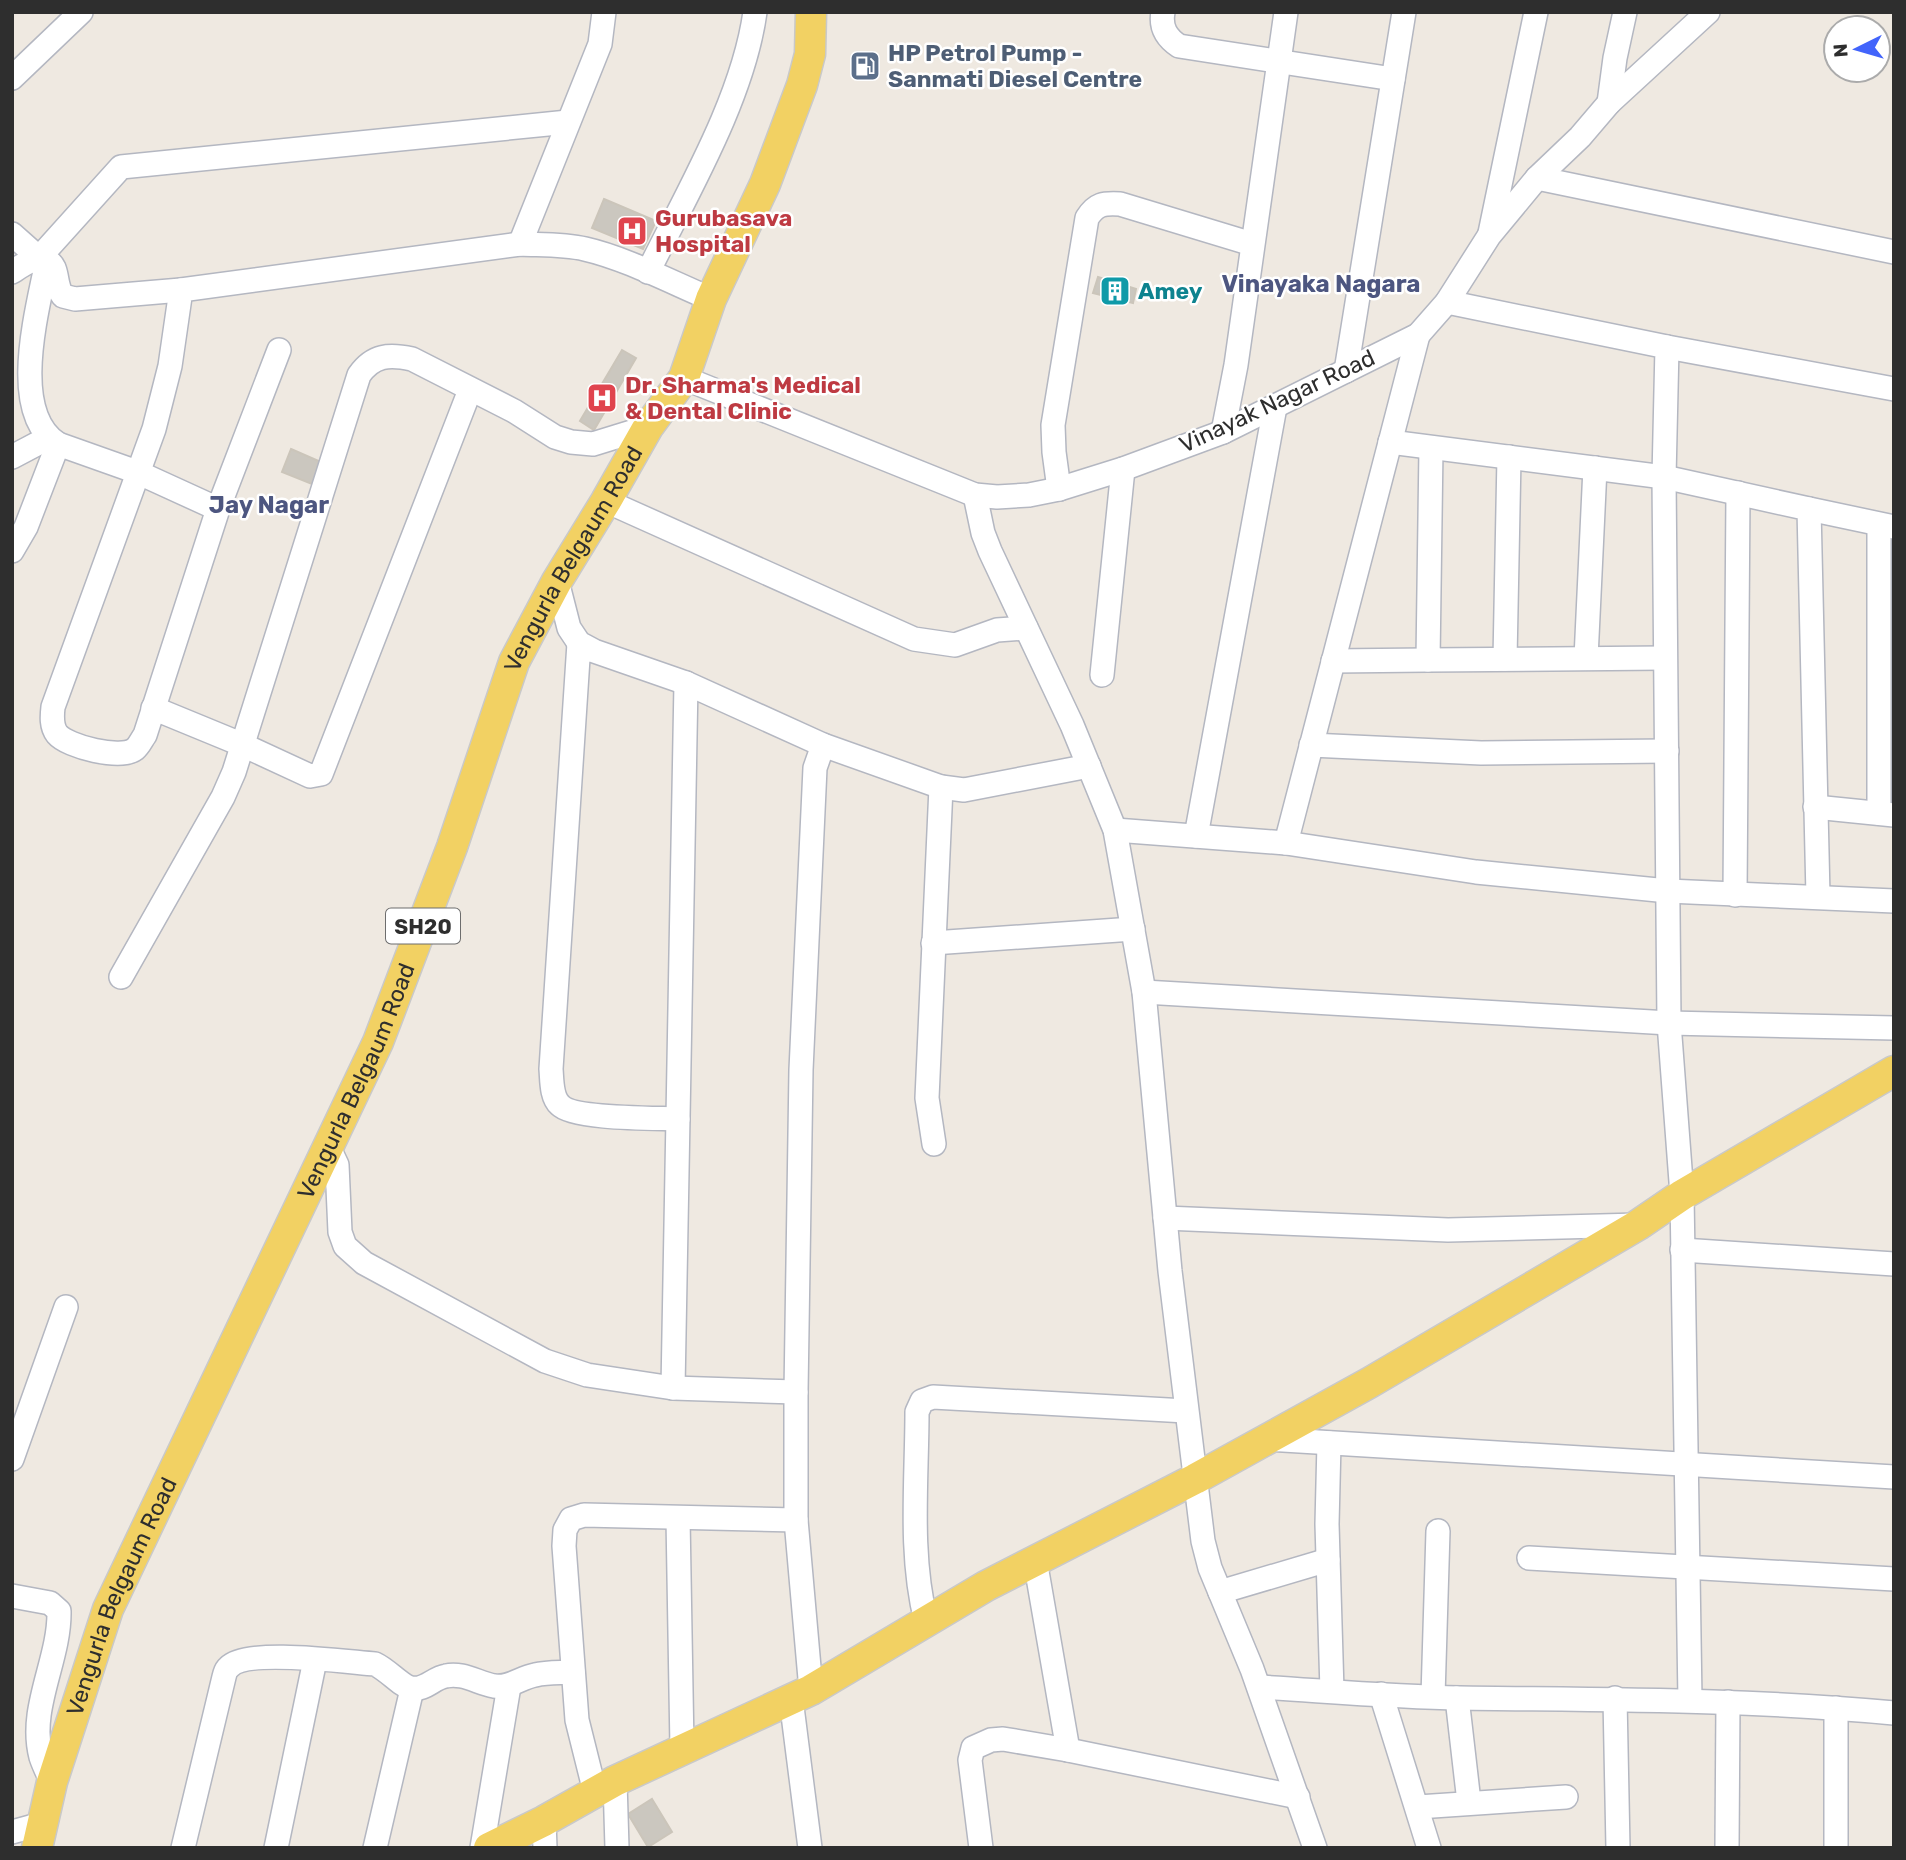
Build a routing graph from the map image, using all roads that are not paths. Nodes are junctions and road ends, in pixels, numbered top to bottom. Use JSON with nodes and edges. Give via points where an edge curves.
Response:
{"nodes":[{"id":1,"x":81,"y":12,"type":"edge"},
{"id":2,"x":604,"y":12,"type":"edge"},
{"id":3,"x":755,"y":12,"type":"edge"},
{"id":4,"x":810,"y":12,"type":"edge"},
{"id":5,"x":1163,"y":12,"type":"edge"},
{"id":6,"x":1286,"y":12,"type":"edge"},
{"id":7,"x":1404,"y":12,"type":"edge"},
{"id":8,"x":1536,"y":12,"type":"edge"},
{"id":9,"x":1625,"y":12,"type":"edge"},
{"id":10,"x":1708,"y":12,"type":"edge"},
{"id":11,"x":1279,"y":61,"type":"junction"},
{"id":12,"x":12,"y":78,"type":"edge"},
{"id":13,"x":1393,"y":79,"type":"junction"},
{"id":14,"x":1609,"y":103,"type":"junction"},
{"id":15,"x":568,"y":122,"type":"junction"},
{"id":16,"x":1537,"y":178,"type":"junction"},
{"id":17,"x":12,"y":234,"type":"edge"},
{"id":18,"x":1489,"y":236,"type":"junction"},
{"id":19,"x":520,"y":244,"type":"junction"},
{"id":20,"x":1252,"y":244,"type":"junction"},
{"id":21,"x":1894,"y":252,"type":"edge"},
{"id":22,"x":43,"y":260,"type":"junction"},
{"id":23,"x":12,"y":272,"type":"edge"},
{"id":24,"x":648,"y":272,"type":"junction"},
{"id":25,"x":181,"y":290,"type":"junction"},
{"id":26,"x":712,"y":299,"type":"junction"},
{"id":27,"x":1447,"y":302,"type":"junction"},
{"id":28,"x":1418,"y":335,"type":"junction"},
{"id":29,"x":1667,"y":347,"type":"junction"},
{"id":30,"x":279,"y":350,"type":"dead end"},
{"id":31,"x":1346,"y":371,"type":"junction"},
{"id":32,"x":684,"y":378,"type":"junction"},
{"id":33,"x":1894,"y":389,"type":"edge"},
{"id":34,"x":470,"y":390,"type":"junction"},
{"id":35,"x":22,"y":399,"type":"edge"},
{"id":36,"x":1275,"y":407,"type":"junction"},
{"id":37,"x":648,"y":427,"type":"junction"},
{"id":38,"x":1223,"y":432,"type":"junction"},
{"id":39,"x":53,"y":441,"type":"junction"},
{"id":40,"x":1390,"y":442,"type":"junction"},
{"id":41,"x":1431,"y":448,"type":"junction"},
{"id":42,"x":12,"y":457,"type":"edge"},
{"id":43,"x":1509,"y":457,"type":"junction"},
{"id":44,"x":1595,"y":468,"type":"junction"},
{"id":45,"x":1123,"y":469,"type":"junction"},
{"id":46,"x":137,"y":472,"type":"junction"},
{"id":47,"x":1664,"y":477,"type":"junction"},
{"id":48,"x":1059,"y":489,"type":"junction"},
{"id":49,"x":1738,"y":493,"type":"junction"},
{"id":50,"x":975,"y":495,"type":"junction"},
{"id":51,"x":606,"y":501,"type":"junction"},
{"id":52,"x":218,"y":509,"type":"junction"},
{"id":53,"x":1809,"y":509,"type":"junction"},
{"id":54,"x":1886,"y":526,"type":"edge"},
{"id":55,"x":12,"y":551,"type":"edge"},
{"id":56,"x":558,"y":581,"type":"junction"},
{"id":57,"x":1026,"y":628,"type":"junction"},
{"id":58,"x":579,"y":643,"type":"junction"},
{"id":59,"x":1586,"y":658,"type":"junction"},
{"id":60,"x":1665,"y":658,"type":"junction"},
{"id":61,"x":1506,"y":659,"type":"junction"},
{"id":62,"x":1428,"y":660,"type":"junction"},
{"id":63,"x":1333,"y":661,"type":"junction"},
{"id":64,"x":1102,"y":675,"type":"dead end"},
{"id":65,"x":687,"y":683,"type":"junction"},
{"id":66,"x":153,"y":708,"type":"junction"},
{"id":67,"x":243,"y":745,"type":"junction"},
{"id":68,"x":823,"y":745,"type":"junction"},
{"id":69,"x":1311,"y":745,"type":"junction"},
{"id":70,"x":1667,"y":751,"type":"junction"},
{"id":71,"x":1089,"y":766,"type":"junction"},
{"id":72,"x":941,"y":787,"type":"junction"},
{"id":73,"x":1815,"y":807,"type":"junction"},
{"id":74,"x":1886,"y":814,"type":"edge"},
{"id":75,"x":1115,"y":830,"type":"junction"},
{"id":76,"x":1196,"y":836,"type":"junction"},
{"id":77,"x":1286,"y":843,"type":"junction"},
{"id":78,"x":1668,"y":891,"type":"junction"},
{"id":79,"x":1735,"y":895,"type":"junction"},
{"id":80,"x":1818,"y":896,"type":"junction"},
{"id":81,"x":1894,"y":901,"type":"edge"},
{"id":82,"x":1133,"y":929,"type":"junction"},
{"id":83,"x":933,"y":943,"type":"junction"},
{"id":84,"x":121,"y":977,"type":"dead end"},
{"id":85,"x":1144,"y":992,"type":"junction"},
{"id":86,"x":1669,"y":1023,"type":"junction"},
{"id":87,"x":1894,"y":1028,"type":"edge"},
{"id":88,"x":1894,"y":1071,"type":"edge"},
{"id":89,"x":678,"y":1119,"type":"junction"},
{"id":90,"x":934,"y":1144,"type":"dead end"},
{"id":91,"x":329,"y":1148,"type":"junction"},
{"id":92,"x":1682,"y":1195,"type":"junction"},
{"id":93,"x":1165,"y":1218,"type":"junction"},
{"id":94,"x":1638,"y":1225,"type":"junction"},
{"id":95,"x":1682,"y":1250,"type":"junction"},
{"id":96,"x":1894,"y":1264,"type":"edge"},
{"id":97,"x":66,"y":1307,"type":"dead end"},
{"id":98,"x":673,"y":1388,"type":"junction"},
{"id":99,"x":796,"y":1392,"type":"junction"},
{"id":100,"x":1186,"y":1411,"type":"junction"},
{"id":101,"x":1268,"y":1439,"type":"junction"},
{"id":102,"x":1329,"y":1443,"type":"junction"},
{"id":103,"x":12,"y":1459,"type":"edge"},
{"id":104,"x":1685,"y":1465,"type":"junction"},
{"id":105,"x":1894,"y":1478,"type":"edge"},
{"id":106,"x":1195,"y":1479,"type":"junction"},
{"id":107,"x":678,"y":1518,"type":"junction"},
{"id":108,"x":796,"y":1520,"type":"junction"},
{"id":109,"x":1438,"y":1531,"type":"dead end"},
{"id":110,"x":1529,"y":1558,"type":"dead end"},
{"id":111,"x":1035,"y":1560,"type":"junction"},
{"id":112,"x":1328,"y":1560,"type":"junction"},
{"id":113,"x":1688,"y":1567,"type":"junction"},
{"id":114,"x":1894,"y":1579,"type":"edge"},
{"id":115,"x":1220,"y":1592,"type":"junction"},
{"id":116,"x":12,"y":1596,"type":"edge"},
{"id":117,"x":926,"y":1621,"type":"junction"},
{"id":118,"x":314,"y":1660,"type":"junction"},
{"id":119,"x":573,"y":1672,"type":"junction"},
{"id":120,"x":509,"y":1686,"type":"junction"},
{"id":121,"x":1259,"y":1688,"type":"junction"},
{"id":122,"x":412,"y":1689,"type":"junction"},
{"id":123,"x":1332,"y":1691,"type":"junction"},
{"id":124,"x":801,"y":1694,"type":"junction"},
{"id":125,"x":1381,"y":1694,"type":"junction"},
{"id":126,"x":1433,"y":1696,"type":"junction"},
{"id":127,"x":1457,"y":1698,"type":"junction"},
{"id":128,"x":1615,"y":1698,"type":"junction"},
{"id":129,"x":1690,"y":1700,"type":"junction"},
{"id":130,"x":1728,"y":1702,"type":"junction"},
{"id":131,"x":1836,"y":1708,"type":"junction"},
{"id":132,"x":1894,"y":1713,"type":"edge"},
{"id":133,"x":682,"y":1748,"type":"junction"},
{"id":134,"x":1068,"y":1750,"type":"junction"},
{"id":135,"x":51,"y":1782,"type":"junction"},
{"id":136,"x":605,"y":1787,"type":"junction"},
{"id":137,"x":1298,"y":1797,"type":"junction"},
{"id":138,"x":1566,"y":1797,"type":"dead end"},
{"id":139,"x":1469,"y":1802,"type":"junction"},
{"id":140,"x":1418,"y":1807,"type":"junction"},
{"id":141,"x":12,"y":1832,"type":"edge"},
{"id":142,"x":545,"y":1835,"type":"edge"},
{"id":143,"x":39,"y":1836,"type":"edge"},
{"id":144,"x":183,"y":1848,"type":"edge"},
{"id":145,"x":276,"y":1848,"type":"edge"},
{"id":146,"x":375,"y":1848,"type":"edge"},
{"id":147,"x":482,"y":1848,"type":"edge"},
{"id":148,"x":489,"y":1848,"type":"edge"},
{"id":149,"x":617,"y":1848,"type":"edge"},
{"id":150,"x":810,"y":1848,"type":"edge"},
{"id":151,"x":981,"y":1848,"type":"edge"},
{"id":152,"x":1315,"y":1848,"type":"edge"},
{"id":153,"x":1429,"y":1848,"type":"edge"},
{"id":154,"x":1618,"y":1848,"type":"edge"},
{"id":155,"x":1727,"y":1848,"type":"edge"},
{"id":156,"x":1836,"y":1848,"type":"edge"}],
"edges":[{"from":1,"to":12,"type":"street"},
{"from":2,"to":15,"type":"street","via":[[600,44]]},
{"from":3,"to":24,"type":"street","via":[[750,43],[731,97]]},
{"from":4,"to":26,"type":"main road","name":"Vengurla Belgaum Road","number":"SH20","via":[[810,54],[802,85],[765,184]]},
{"from":5,"to":11,"type":"street","via":[[1167,38],[1179,46]]},
{"from":6,"to":11,"type":"street"},
{"from":7,"to":13,"type":"street"},
{"from":8,"to":18,"type":"street"},
{"from":9,"to":14,"type":"street"},
{"from":10,"to":14,"type":"street","name":"Vinayak Nagar Road"},
{"from":11,"to":13,"type":"street"},
{"from":11,"to":20,"type":"street"},
{"from":13,"to":31,"type":"street"},
{"from":14,"to":16,"type":"street","name":"Vinayak Nagar Road"},
{"from":15,"to":19,"type":"street"},
{"from":15,"to":22,"type":"street","via":[[121,167]]},
{"from":16,"to":18,"type":"street","name":"Vinayak Nagar Road"},
{"from":16,"to":21,"type":"street"},
{"from":17,"to":22,"type":"street"},
{"from":18,"to":27,"type":"street","name":"Vinayak Nagar Road"},
{"from":19,"to":24,"type":"street","via":[[587,249]]},
{"from":19,"to":25,"type":"street"},
{"from":20,"to":38,"type":"street"},
{"from":20,"to":48,"type":"street","via":[[1120,204],[1095,206],[1087,218],[1053,425]]},
{"from":22,"to":23,"type":"street","via":[[30,260]]},
{"from":22,"to":25,"type":"street","via":[[53,267],[58,290],[69,298]]},
{"from":22,"to":35,"type":"street"},
{"from":24,"to":26,"type":"street"},
{"from":25,"to":46,"type":"street","via":[[170,366]]},
{"from":26,"to":32,"type":"main road","name":"Vengurla Belgaum Road","number":"SH20"},
{"from":27,"to":28,"type":"street","name":"Vinayak Nagar Road"},
{"from":27,"to":29,"type":"street"},
{"from":28,"to":31,"type":"street","name":"Vinayak Nagar Road"},
{"from":28,"to":40,"type":"street"},
{"from":29,"to":33,"type":"street"},
{"from":29,"to":47,"type":"street"},
{"from":30,"to":52,"type":"street"},
{"from":31,"to":36,"type":"street","name":"Vinayak Nagar Road"},
{"from":32,"to":37,"type":"main road","name":"Vengurla Belgaum Road","number":"SH20"},
{"from":32,"to":50,"type":"street","name":"Vinayak Nagar Road"},
{"from":34,"to":37,"type":"street","via":[[571,442],[593,444]]},
{"from":34,"to":67,"type":"street","via":[[325,770],[310,776]]},
{"from":34,"to":67,"type":"street","via":[[397,355],[380,357],[359,375]]},
{"from":35,"to":39,"type":"street"},
{"from":36,"to":38,"type":"street","name":"Vinayak Nagar Road"},
{"from":36,"to":76,"type":"street"},
{"from":37,"to":51,"type":"main road","name":"Vengurla Belgaum Road","number":"SH20"},
{"from":38,"to":45,"type":"street","name":"Vinayak Nagar Road"},
{"from":39,"to":42,"type":"street"},
{"from":39,"to":46,"type":"street"},
{"from":39,"to":55,"type":"street","via":[[26,527]]},
{"from":40,"to":41,"type":"street"},
{"from":40,"to":63,"type":"street"},
{"from":41,"to":43,"type":"street"},
{"from":41,"to":62,"type":"street"},
{"from":43,"to":44,"type":"street"},
{"from":43,"to":61,"type":"street"},
{"from":44,"to":47,"type":"street"},
{"from":44,"to":59,"type":"street"},
{"from":45,"to":48,"type":"street","name":"Vinayak Nagar Road"},
{"from":45,"to":64,"type":"street"},
{"from":46,"to":52,"type":"street"},
{"from":46,"to":66,"type":"street","via":[[52,719],[56,733],[66,740],[122,754],[135,748],[145,735]]},
{"from":47,"to":49,"type":"street"},
{"from":47,"to":60,"type":"street"},
{"from":48,"to":50,"type":"street","name":"Vinayak Nagar Road","via":[[1008,497]]},
{"from":49,"to":53,"type":"street"},
{"from":49,"to":79,"type":"street"},
{"from":50,"to":57,"type":"street","via":[[987,542]]},
{"from":51,"to":56,"type":"main road","name":"Vengurla Belgaum Road","number":"SH20"},
{"from":51,"to":57,"type":"street","via":[[914,639],[955,645],[997,630]]},
{"from":52,"to":66,"type":"street"},
{"from":53,"to":54,"type":"street"},
{"from":53,"to":73,"type":"street"},
{"from":54,"to":74,"type":"street"},
{"from":56,"to":58,"type":"street","via":[[569,628]]},
{"from":56,"to":91,"type":"main road","name":"Vengurla Belgaum Road","number":"SH20","via":[[514,662],[407,968]]},
{"from":57,"to":71,"type":"street"},
{"from":58,"to":65,"type":"street"},
{"from":58,"to":89,"type":"street","via":[[552,1090],[559,1105],[575,1114]]},
{"from":59,"to":60,"type":"street"},
{"from":59,"to":61,"type":"street"},
{"from":60,"to":70,"type":"street"},
{"from":61,"to":62,"type":"street"},
{"from":62,"to":63,"type":"street"},
{"from":63,"to":69,"type":"street"},
{"from":65,"to":68,"type":"street"},
{"from":65,"to":89,"type":"street"},
{"from":66,"to":67,"type":"street"},
{"from":67,"to":84,"type":"street","via":[[223,797]]},
{"from":68,"to":72,"type":"street"},
{"from":68,"to":99,"type":"street","via":[[815,768],[801,1070]]},
{"from":69,"to":70,"type":"street","via":[[1480,753]]},
{"from":69,"to":77,"type":"street"},
{"from":70,"to":78,"type":"street"},
{"from":71,"to":72,"type":"street","via":[[964,790]]},
{"from":71,"to":75,"type":"street"},
{"from":72,"to":83,"type":"street"},
{"from":73,"to":74,"type":"street"},
{"from":73,"to":80,"type":"street"},
{"from":75,"to":76,"type":"street"},
{"from":75,"to":82,"type":"street"},
{"from":76,"to":77,"type":"street"},
{"from":77,"to":78,"type":"street","via":[[1476,872]]},
{"from":78,"to":79,"type":"street"},
{"from":78,"to":86,"type":"street"},
{"from":79,"to":80,"type":"street"},
{"from":80,"to":81,"type":"street"},
{"from":82,"to":83,"type":"street"},
{"from":82,"to":85,"type":"street"},
{"from":83,"to":90,"type":"street","via":[[927,1098]]},
{"from":85,"to":86,"type":"street"},
{"from":85,"to":93,"type":"street"},
{"from":86,"to":87,"type":"street"},
{"from":86,"to":92,"type":"street"},
{"from":88,"to":92,"type":"main road"},
{"from":89,"to":98,"type":"street"},
{"from":91,"to":98,"type":"street","via":[[337,1165],[340,1233],[345,1245],[363,1262],[545,1361],[587,1375]]},
{"from":91,"to":135,"type":"main road","name":"Vengurla Belgaum Road","number":"SH20","via":[[108,1609]]},
{"from":92,"to":94,"type":"main road"},
{"from":92,"to":95,"type":"street"},
{"from":93,"to":94,"type":"street","via":[[1448,1230]]},
{"from":93,"to":100,"type":"street"},
{"from":94,"to":101,"type":"main road"},
{"from":95,"to":96,"type":"street"},
{"from":95,"to":104,"type":"street"},
{"from":97,"to":103,"type":"street"},
{"from":98,"to":99,"type":"street"},
{"from":99,"to":108,"type":"street"},
{"from":100,"to":106,"type":"street"},
{"from":100,"to":117,"type":"street","via":[[933,1397],[922,1401],[917,1412],[917,1554]]},
{"from":101,"to":102,"type":"street"},
{"from":101,"to":106,"type":"main road"},
{"from":102,"to":104,"type":"street"},
{"from":102,"to":112,"type":"street"},
{"from":104,"to":105,"type":"street"},
{"from":104,"to":113,"type":"street"},
{"from":106,"to":111,"type":"main road"},
{"from":106,"to":115,"type":"street","via":[[1203,1541]]},
{"from":107,"to":108,"type":"street"},
{"from":107,"to":119,"type":"street","via":[[584,1515],[571,1519],[564,1546]]},
{"from":107,"to":133,"type":"street"},
{"from":108,"to":124,"type":"street"},
{"from":109,"to":126,"type":"street"},
{"from":110,"to":113,"type":"street"},
{"from":111,"to":117,"type":"main road"},
{"from":111,"to":134,"type":"street"},
{"from":112,"to":115,"type":"street"},
{"from":112,"to":123,"type":"street"},
{"from":113,"to":114,"type":"street"},
{"from":113,"to":129,"type":"street"},
{"from":115,"to":121,"type":"street"},
{"from":116,"to":135,"type":"street","via":[[50,1603],[58,1611],[59,1627],[40,1709],[41,1757]]},
{"from":117,"to":124,"type":"main road"},
{"from":118,"to":122,"type":"street","via":[[375,1664]]},
{"from":118,"to":144,"type":"street","via":[[258,1657],[229,1666]]},
{"from":118,"to":145,"type":"street"},
{"from":119,"to":120,"type":"street","via":[[538,1674]]},
{"from":119,"to":136,"type":"street","via":[[581,1743]]},
{"from":120,"to":122,"type":"street","via":[[447,1675]]},
{"from":120,"to":147,"type":"street"},
{"from":121,"to":123,"type":"street"},
{"from":121,"to":137,"type":"street"},
{"from":122,"to":146,"type":"street"},
{"from":123,"to":125,"type":"street"},
{"from":124,"to":133,"type":"main road"},
{"from":124,"to":150,"type":"street"},
{"from":125,"to":126,"type":"street"},
{"from":125,"to":140,"type":"street"},
{"from":126,"to":127,"type":"street"},
{"from":127,"to":128,"type":"street"},
{"from":127,"to":139,"type":"street"},
{"from":128,"to":129,"type":"street"},
{"from":128,"to":154,"type":"street"},
{"from":129,"to":130,"type":"street"},
{"from":130,"to":131,"type":"street"},
{"from":130,"to":155,"type":"street"},
{"from":131,"to":132,"type":"street"},
{"from":131,"to":156,"type":"street"},
{"from":133,"to":136,"type":"main road"},
{"from":134,"to":137,"type":"street"},
{"from":134,"to":151,"type":"street","via":[[1003,1739],[973,1748],[971,1776]]},
{"from":135,"to":143,"type":"main road","name":"Vengurla Belgaum Road","number":"SH20"},
{"from":136,"to":142,"type":"main road"},
{"from":136,"to":149,"type":"street"},
{"from":137,"to":152,"type":"street"},
{"from":138,"to":139,"type":"street"},
{"from":139,"to":140,"type":"street"},
{"from":140,"to":153,"type":"street"},
{"from":141,"to":143,"type":"street"},
{"from":142,"to":148,"type":"main road"}]}
